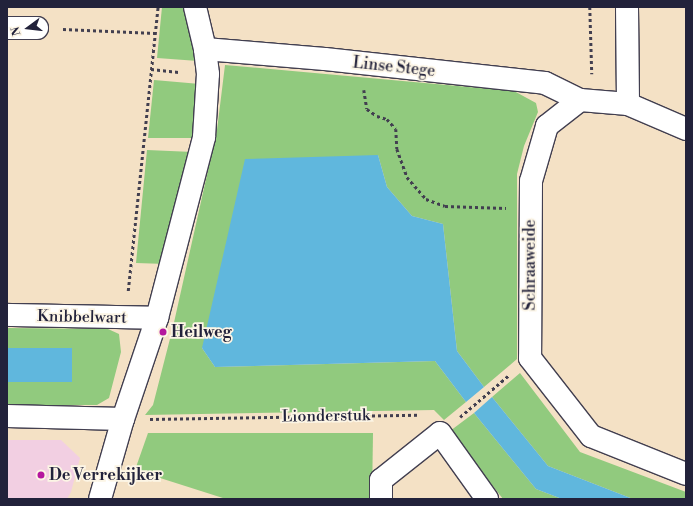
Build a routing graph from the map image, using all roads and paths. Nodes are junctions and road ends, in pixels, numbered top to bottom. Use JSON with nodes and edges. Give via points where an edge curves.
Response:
{"nodes":[{"id":1,"x":158,"y":7,"type":"edge"},
{"id":2,"x":195,"y":7,"type":"edge"},
{"id":3,"x":590,"y":7,"type":"edge"},
{"id":4,"x":627,"y":7,"type":"edge"},
{"id":5,"x":7,"y":28,"type":"edge"},
{"id":6,"x":37,"y":28,"type":"joint"},
{"id":7,"x":155,"y":32,"type":"junction"},
{"id":8,"x":205,"y":49,"type":"junction"},
{"id":9,"x":364,"y":83,"type":"dead end"},
{"id":10,"x":586,"y":100,"type":"junction"},
{"id":11,"x":628,"y":104,"type":"junction"},
{"id":12,"x":686,"y":128,"type":"edge"},
{"id":13,"x":530,"y":208,"type":"junction"},
{"id":14,"x":7,"y":316,"type":"edge"},
{"id":15,"x":125,"y":317,"type":"junction"},
{"id":16,"x":157,"y":318,"type":"junction"},
{"id":17,"x":530,"y":358,"type":"junction"},
{"id":18,"x":7,"y":416,"type":"edge"},
{"id":19,"x":123,"y":419,"type":"junction"},
{"id":20,"x":440,"y":433,"type":"junction"},
{"id":21,"x":686,"y":474,"type":"edge"},
{"id":22,"x":100,"y":499,"type":"edge"},
{"id":23,"x":381,"y":499,"type":"edge"},
{"id":24,"x":487,"y":499,"type":"edge"}],
"edges":[{"from":1,"to":7,"type":"path"},
{"from":2,"to":8,"type":"street"},
{"from":3,"to":10,"type":"path"},
{"from":4,"to":11,"type":"street"},
{"from":5,"to":6,"type":"street"},
{"from":6,"to":7,"type":"path"},
{"from":7,"to":15,"type":"path"},
{"from":8,"to":10,"type":"street","name":"Linse Stege","via":[[326,59],[545,83]]},
{"from":8,"to":16,"type":"street","via":[[208,74],[204,137]]},
{"from":9,"to":13,"type":"path","via":[[367,109],[387,119],[396,129],[397,149],[407,177],[426,198],[445,206]]},
{"from":10,"to":11,"type":"street"},
{"from":10,"to":13,"type":"street","name":"Schraaweide","via":[[547,126],[531,181]]},
{"from":11,"to":12,"type":"street"},
{"from":13,"to":17,"type":"street","name":"Schraaweide"},
{"from":14,"to":15,"type":"street","name":"Knibbelwart"},
{"from":15,"to":16,"type":"street","name":"Knibbelwart"},
{"from":16,"to":19,"type":"street"},
{"from":17,"to":20,"type":"path"},
{"from":17,"to":21,"type":"street","via":[[591,436]]},
{"from":18,"to":19,"type":"street"},
{"from":19,"to":20,"type":"path","name":"Lionderstuk","via":[[424,415]]},
{"from":19,"to":22,"type":"street"},
{"from":20,"to":23,"type":"street","via":[[381,480]]},
{"from":20,"to":24,"type":"street"}]}
